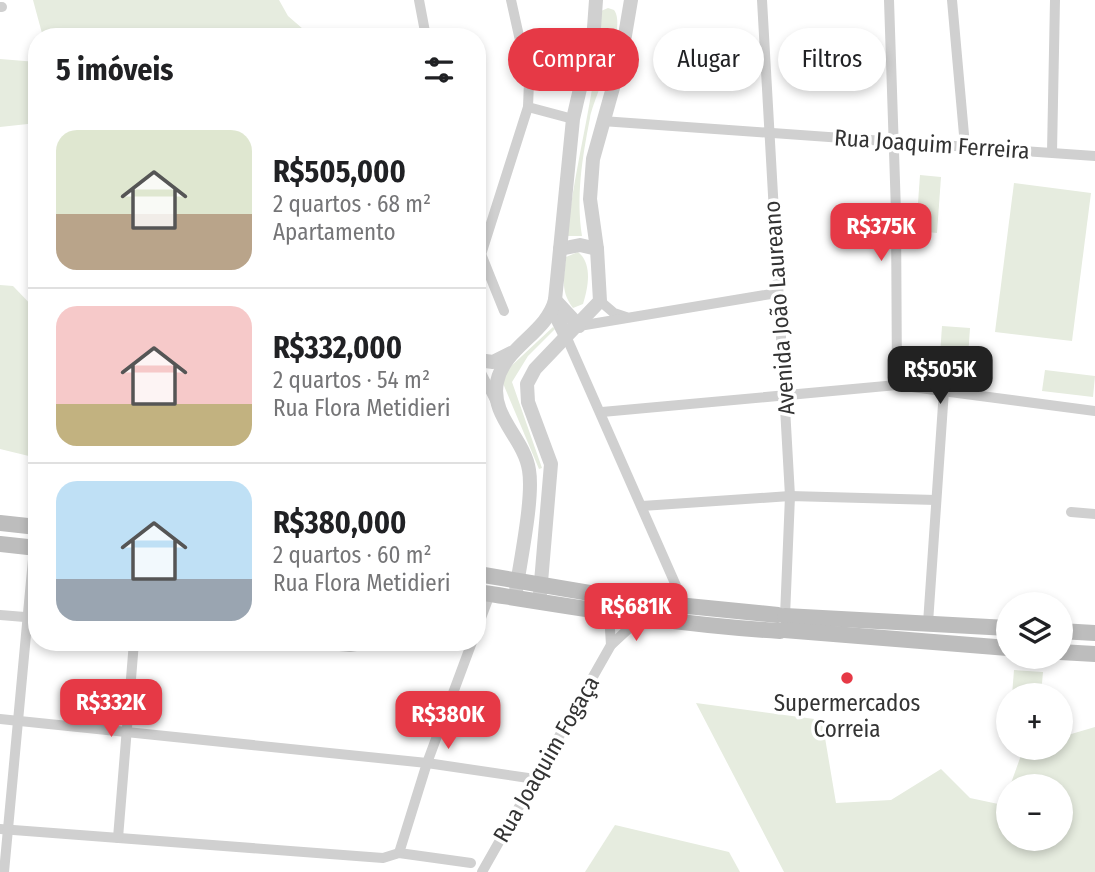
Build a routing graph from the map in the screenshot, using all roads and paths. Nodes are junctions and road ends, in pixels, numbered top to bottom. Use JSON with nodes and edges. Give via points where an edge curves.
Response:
{"nodes":[{"id":1,"x":419,"y":0,"type":"edge"},
{"id":2,"x":511,"y":0,"type":"edge"},
{"id":3,"x":596,"y":0,"type":"edge"},
{"id":4,"x":631,"y":0,"type":"edge"},
{"id":5,"x":762,"y":0,"type":"edge"},
{"id":6,"x":889,"y":0,"type":"edge"},
{"id":7,"x":952,"y":0,"type":"edge"},
{"id":8,"x":1055,"y":0,"type":"edge"},
{"id":9,"x":424,"y":28,"type":"edge"},
{"id":10,"x":528,"y":107,"type":"junction"},
{"id":11,"x":572,"y":119,"type":"junction"},
{"id":12,"x":602,"y":121,"type":"junction"},
{"id":13,"x":769,"y":133,"type":"junction"},
{"id":14,"x":895,"y":140,"type":"junction"},
{"id":15,"x":965,"y":146,"type":"junction"},
{"id":16,"x":1052,"y":152,"type":"junction"},
{"id":17,"x":1095,"y":156,"type":"edge"},
{"id":18,"x":486,"y":237,"type":"edge"},
{"id":19,"x":560,"y":249,"type":"junction"},
{"id":20,"x":597,"y":249,"type":"junction"},
{"id":21,"x":486,"y":273,"type":"edge"},
{"id":22,"x":777,"y":293,"type":"junction"},
{"id":23,"x":600,"y":301,"type":"junction"},
{"id":24,"x":554,"y":305,"type":"junction"},
{"id":25,"x":505,"y":311,"type":"dead end"},
{"id":26,"x":628,"y":317,"type":"junction"},
{"id":27,"x":579,"y":326,"type":"junction"},
{"id":28,"x":566,"y":336,"type":"junction"},
{"id":29,"x":512,"y":353,"type":"junction"},
{"id":30,"x":486,"y":361,"type":"edge"},
{"id":31,"x":486,"y":383,"type":"edge"},
{"id":32,"x":897,"y":385,"type":"junction"},
{"id":33,"x":944,"y":390,"type":"junction"},
{"id":34,"x":785,"y":395,"type":"junction"},
{"id":35,"x":496,"y":402,"type":"junction"},
{"id":36,"x":1095,"y":411,"type":"edge"},
{"id":37,"x":602,"y":412,"type":"junction"},
{"id":38,"x":790,"y":496,"type":"junction"},
{"id":39,"x":936,"y":500,"type":"junction"},
{"id":40,"x":642,"y":506,"type":"junction"},
{"id":41,"x":1071,"y":512,"type":"dead end"},
{"id":42,"x":1095,"y":513,"type":"edge"},
{"id":43,"x":526,"y":516,"type":"junction"},
{"id":44,"x":548,"y":517,"type":"junction"},
{"id":45,"x":0,"y":523,"type":"edge"},
{"id":46,"x":28,"y":526,"type":"edge"},
{"id":47,"x":0,"y":544,"type":"edge"},
{"id":48,"x":28,"y":547,"type":"edge"},
{"id":49,"x":486,"y":575,"type":"edge"},
{"id":50,"x":517,"y":580,"type":"junction"},
{"id":51,"x":541,"y":584,"type":"junction"},
{"id":52,"x":486,"y":593,"type":"edge"},
{"id":53,"x":515,"y":598,"type":"junction"},
{"id":54,"x":539,"y":602,"type":"junction"},
{"id":55,"x":685,"y":606,"type":"junction"},
{"id":56,"x":609,"y":614,"type":"junction"},
{"id":57,"x":0,"y":615,"type":"edge"},
{"id":58,"x":28,"y":618,"type":"edge"},
{"id":59,"x":639,"y":619,"type":"junction"},
{"id":60,"x":782,"y":623,"type":"junction"},
{"id":61,"x":928,"y":623,"type":"junction"},
{"id":62,"x":996,"y":627,"type":"edge"},
{"id":63,"x":1073,"y":632,"type":"edge"},
{"id":64,"x":1095,"y":634,"type":"edge"},
{"id":65,"x":611,"y":645,"type":"junction"},
{"id":66,"x":28,"y":647,"type":"edge"},
{"id":67,"x":996,"y":647,"type":"edge"},
{"id":68,"x":133,"y":651,"type":"edge"},
{"id":69,"x":469,"y":651,"type":"edge"},
{"id":70,"x":1073,"y":653,"type":"edge"},
{"id":71,"x":1095,"y":654,"type":"edge"},
{"id":72,"x":0,"y":719,"type":"edge"},
{"id":73,"x":18,"y":721,"type":"junction"},
{"id":74,"x":128,"y":731,"type":"junction"},
{"id":75,"x":426,"y":763,"type":"junction"},
{"id":76,"x":535,"y":779,"type":"junction"},
{"id":77,"x":4,"y":830,"type":"edge"},
{"id":78,"x":118,"y":838,"type":"junction"},
{"id":79,"x":399,"y":853,"type":"junction"},
{"id":80,"x":471,"y":863,"type":"dead end"},
{"id":81,"x":4,"y":872,"type":"edge"},
{"id":82,"x":482,"y":872,"type":"edge"}],
"edges":[{"from":1,"to":9,"type":"street"},
{"from":2,"to":10,"type":"street","via":[[529,81]]},
{"from":3,"to":11,"type":"street","via":[[594,28]]},
{"from":4,"to":12,"type":"street","via":[[621,59]]},
{"from":5,"to":13,"type":"street","name":"Avenida João Laureano"},
{"from":6,"to":14,"type":"street"},
{"from":7,"to":15,"type":"street"},
{"from":8,"to":16,"type":"street"},
{"from":10,"to":11,"type":"street"},
{"from":10,"to":18,"type":"street"},
{"from":11,"to":19,"type":"street"},
{"from":12,"to":13,"type":"street","name":"Rua Joaquim Ferreira"},
{"from":12,"to":20,"type":"street","via":[[590,199]]},
{"from":13,"to":14,"type":"street","name":"Rua Joaquim Ferreira"},
{"from":13,"to":22,"type":"street","name":"Avenida João Laureano"},
{"from":14,"to":15,"type":"street","name":"Rua Joaquim Ferreira"},
{"from":14,"to":32,"type":"street"},
{"from":15,"to":16,"type":"street","name":"Rua Joaquim Ferreira"},
{"from":16,"to":17,"type":"street","name":"Rua Joaquim Ferreira"},
{"from":19,"to":20,"type":"street","via":[[579,245]]},
{"from":19,"to":24,"type":"street"},
{"from":20,"to":23,"type":"street"},
{"from":21,"to":25,"type":"street"},
{"from":22,"to":26,"type":"street"},
{"from":22,"to":34,"type":"street","name":"Avenida João Laureano"},
{"from":23,"to":26,"type":"street"},
{"from":23,"to":27,"type":"street"},
{"from":24,"to":27,"type":"street"},
{"from":24,"to":28,"type":"street"},
{"from":24,"to":29,"type":"street"},
{"from":26,"to":27,"type":"street"},
{"from":27,"to":28,"type":"street"},
{"from":28,"to":37,"type":"street"},
{"from":28,"to":44,"type":"street","via":[[527,384],[528,402],[551,464]]},
{"from":29,"to":30,"type":"street"},
{"from":29,"to":35,"type":"street","via":[[497,382]]},
{"from":31,"to":35,"type":"street"},
{"from":32,"to":33,"type":"street"},
{"from":32,"to":34,"type":"street"},
{"from":33,"to":36,"type":"street"},
{"from":33,"to":39,"type":"street"},
{"from":34,"to":37,"type":"street"},
{"from":34,"to":38,"type":"street","name":"Avenida João Laureano"},
{"from":35,"to":43,"type":"street","via":[[529,469]]},
{"from":37,"to":40,"type":"street"},
{"from":38,"to":39,"type":"street"},
{"from":38,"to":40,"type":"street"},
{"from":38,"to":60,"type":"street","name":"Avenida João Laureano"},
{"from":39,"to":61,"type":"street"},
{"from":40,"to":55,"type":"street"},
{"from":41,"to":42,"type":"street"},
{"from":43,"to":44,"type":"street"},
{"from":43,"to":50,"type":"street"},
{"from":44,"to":51,"type":"street"},
{"from":45,"to":46,"type":"main road"},
{"from":47,"to":48,"type":"main road"},
{"from":49,"to":50,"type":"main road"},
{"from":50,"to":51,"type":"main road"},
{"from":50,"to":53,"type":"street"},
{"from":51,"to":54,"type":"street"},
{"from":51,"to":55,"type":"main road"},
{"from":52,"to":53,"type":"main road"},
{"from":53,"to":54,"type":"main road"},
{"from":54,"to":56,"type":"main road"},
{"from":55,"to":60,"type":"main road"},
{"from":56,"to":59,"type":"main road"},
{"from":56,"to":65,"type":"street"},
{"from":57,"to":58,"type":"street"},
{"from":59,"to":60,"type":"main road","via":[[707,627]]},
{"from":59,"to":65,"type":"street","name":"Rua Joaquim Fogaça"},
{"from":60,"to":61,"type":"main road"},
{"from":60,"to":67,"type":"main road","via":[[833,637]]},
{"from":61,"to":62,"type":"main road"},
{"from":63,"to":64,"type":"main road"},
{"from":65,"to":76,"type":"street","name":"Rua Joaquim Fogaça"},
{"from":66,"to":73,"type":"street"},
{"from":68,"to":74,"type":"street"},
{"from":69,"to":75,"type":"street"},
{"from":70,"to":71,"type":"main road"},
{"from":72,"to":73,"type":"street"},
{"from":73,"to":74,"type":"street"},
{"from":73,"to":77,"type":"street"},
{"from":74,"to":75,"type":"street"},
{"from":74,"to":78,"type":"street"},
{"from":75,"to":76,"type":"street"},
{"from":75,"to":79,"type":"street"},
{"from":76,"to":82,"type":"street","name":"Rua Joaquim Fogaça"},
{"from":77,"to":78,"type":"street"},
{"from":77,"to":81,"type":"street"},
{"from":78,"to":79,"type":"street","via":[[383,858]]},
{"from":79,"to":80,"type":"street"}]}
